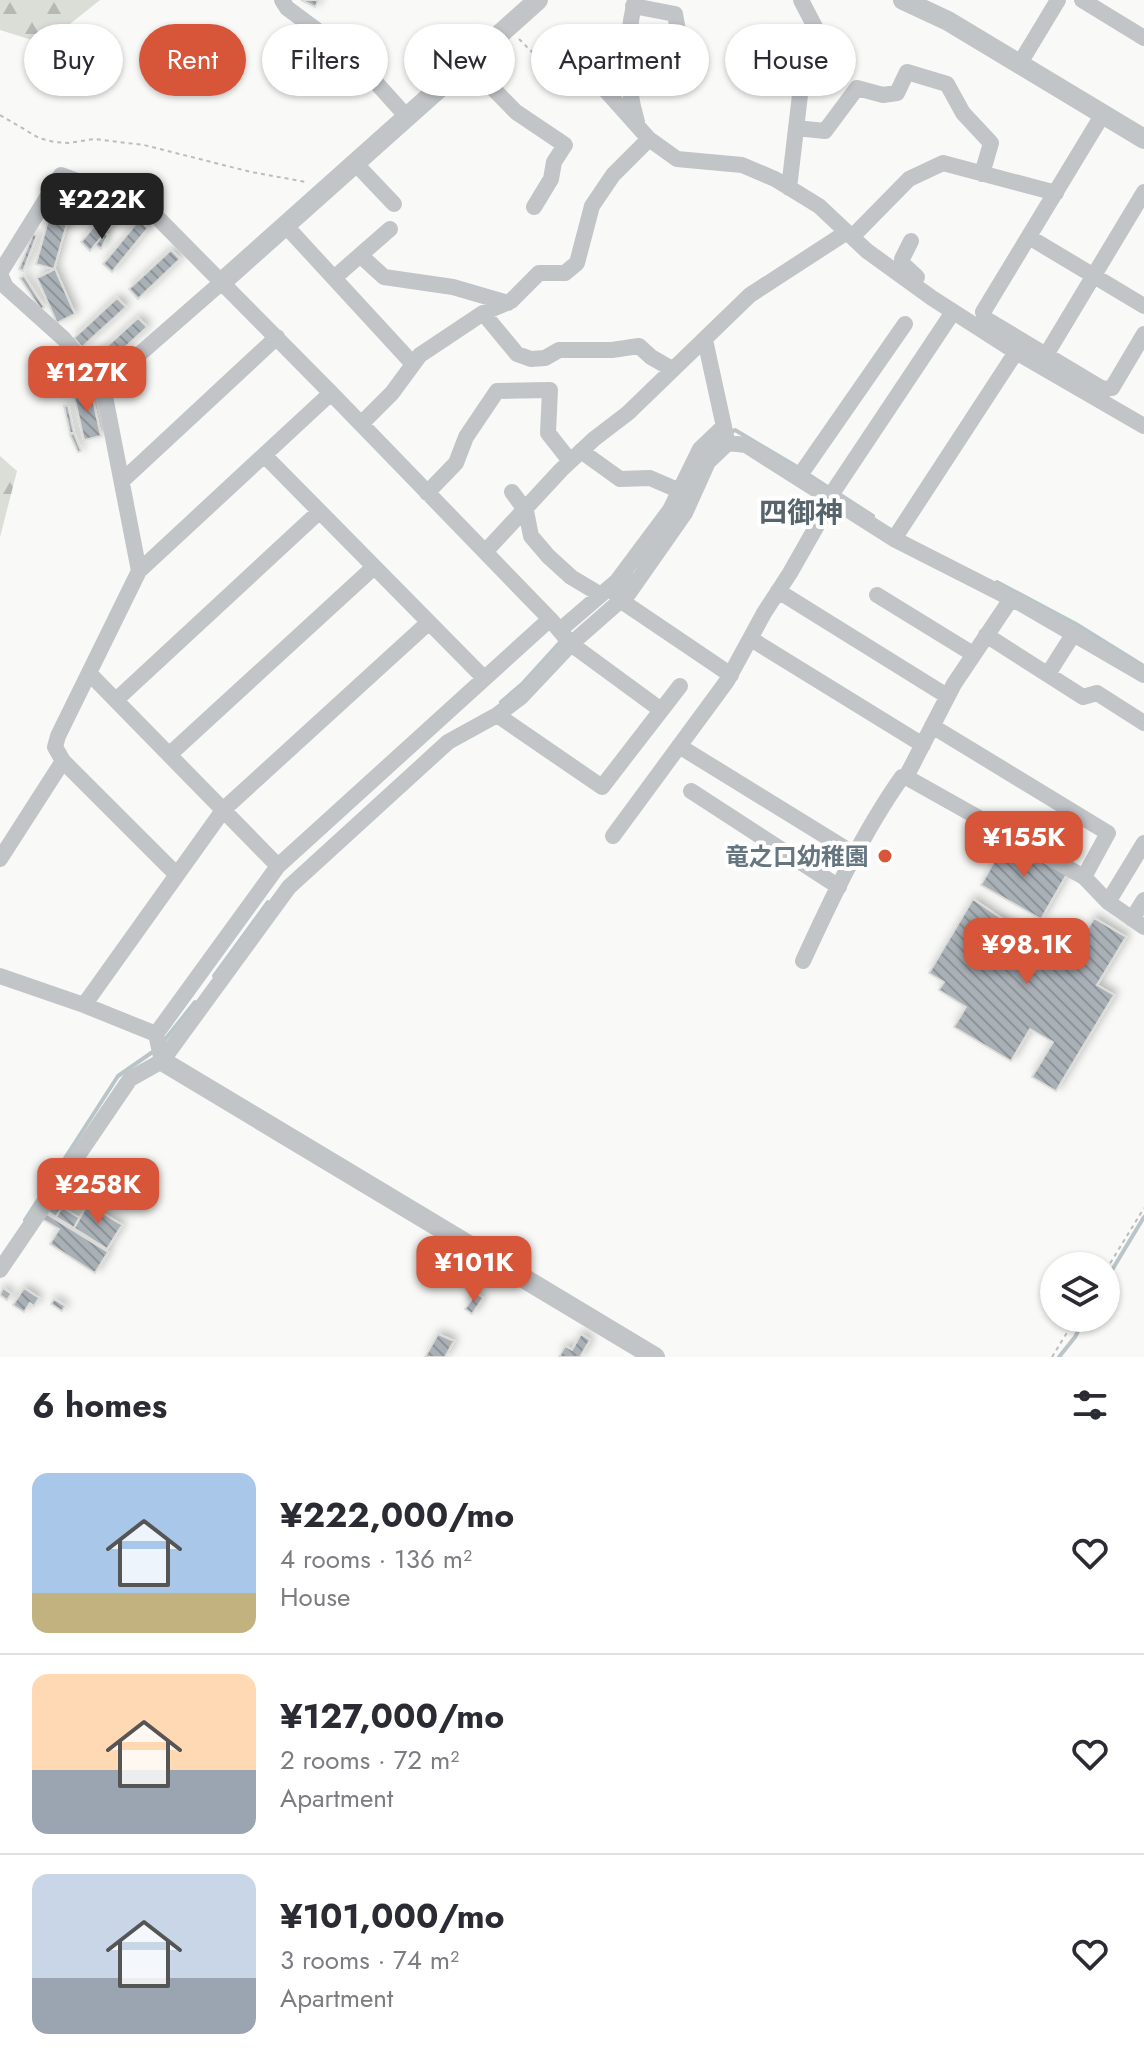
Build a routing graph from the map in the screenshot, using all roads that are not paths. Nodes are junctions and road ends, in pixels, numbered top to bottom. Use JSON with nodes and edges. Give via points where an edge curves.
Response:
{"nodes":[{"id":1,"x":282,"y":0,"type":"edge"},
{"id":2,"x":538,"y":0,"type":"edge"},
{"id":3,"x":801,"y":0,"type":"edge"},
{"id":4,"x":903,"y":0,"type":"edge"},
{"id":5,"x":1058,"y":0,"type":"edge"},
{"id":6,"x":1082,"y":0,"type":"edge"},
{"id":7,"x":634,"y":3,"type":"edge"},
{"id":8,"x":511,"y":24,"type":"edge"},
{"id":9,"x":677,"y":24,"type":"edge"},
{"id":10,"x":1144,"y":38,"type":"edge"},
{"id":11,"x":1020,"y":63,"type":"junction"},
{"id":12,"x":431,"y":96,"type":"edge"},
{"id":13,"x":500,"y":96,"type":"edge"},
{"id":14,"x":611,"y":96,"type":"edge"},
{"id":15,"x":1103,"y":114,"type":"junction"},
{"id":16,"x":407,"y":117,"type":"junction"},
{"id":17,"x":796,"y":128,"type":"junction"},
{"id":18,"x":644,"y":133,"type":"junction"},
{"id":19,"x":1144,"y":139,"type":"edge"},
{"id":20,"x":355,"y":163,"type":"junction"},
{"id":21,"x":982,"y":174,"type":"junction"},
{"id":22,"x":789,"y":188,"type":"junction"},
{"id":23,"x":1144,"y":192,"type":"edge"},
{"id":24,"x":1056,"y":193,"type":"junction"},
{"id":25,"x":394,"y":204,"type":"dead end"},
{"id":26,"x":534,"y":207,"type":"dead end"},
{"id":27,"x":285,"y":225,"type":"junction"},
{"id":28,"x":390,"y":229,"type":"dead end"},
{"id":29,"x":850,"y":235,"type":"junction"},
{"id":30,"x":1029,"y":237,"type":"junction"},
{"id":31,"x":911,"y":241,"type":"dead end"},
{"id":32,"x":360,"y":255,"type":"junction"},
{"id":33,"x":0,"y":274,"type":"edge"},
{"id":34,"x":1093,"y":276,"type":"junction"},
{"id":35,"x":334,"y":278,"type":"junction"},
{"id":36,"x":222,"y":282,"type":"junction"},
{"id":37,"x":932,"y":298,"type":"junction"},
{"id":38,"x":508,"y":303,"type":"junction"},
{"id":39,"x":1144,"y":306,"type":"edge"},
{"id":40,"x":953,"y":312,"type":"junction"},
{"id":41,"x":483,"y":313,"type":"junction"},
{"id":42,"x":905,"y":324,"type":"dead end"},
{"id":43,"x":1144,"y":334,"type":"edge"},
{"id":44,"x":277,"y":337,"type":"junction"},
{"id":45,"x":705,"y":340,"type":"junction"},
{"id":46,"x":1016,"y":352,"type":"junction"},
{"id":47,"x":1046,"y":355,"type":"junction"},
{"id":48,"x":413,"y":364,"type":"junction"},
{"id":49,"x":672,"y":369,"type":"junction"},
{"id":50,"x":103,"y":386,"type":"junction"},
{"id":51,"x":331,"y":393,"type":"junction"},
{"id":52,"x":361,"y":424,"type":"junction"},
{"id":53,"x":1144,"y":426,"type":"edge"},
{"id":54,"x":725,"y":435,"type":"junction"},
{"id":55,"x":265,"y":456,"type":"junction"},
{"id":56,"x":576,"y":456,"type":"junction"},
{"id":57,"x":802,"y":472,"type":"junction"},
{"id":58,"x":122,"y":481,"type":"junction"},
{"id":59,"x":512,"y":492,"type":"dead end"},
{"id":60,"x":427,"y":493,"type":"junction"},
{"id":61,"x":686,"y":494,"type":"junction"},
{"id":62,"x":832,"y":494,"type":"junction"},
{"id":63,"x":526,"y":511,"type":"junction"},
{"id":64,"x":319,"y":512,"type":"junction"},
{"id":65,"x":897,"y":534,"type":"junction"},
{"id":66,"x":485,"y":552,"type":"junction"},
{"id":67,"x":374,"y":567,"type":"junction"},
{"id":68,"x":139,"y":571,"type":"junction"},
{"id":69,"x":778,"y":591,"type":"junction"},
{"id":70,"x":601,"y":595,"type":"junction"},
{"id":71,"x":877,"y":595,"type":"dead end"},
{"id":72,"x":1011,"y":599,"type":"junction"},
{"id":73,"x":620,"y":600,"type":"junction"},
{"id":74,"x":428,"y":623,"type":"junction"},
{"id":75,"x":560,"y":631,"type":"junction"},
{"id":76,"x":1074,"y":633,"type":"junction"},
{"id":77,"x":986,"y":635,"type":"junction"},
{"id":78,"x":751,"y":639,"type":"junction"},
{"id":79,"x":973,"y":654,"type":"junction"},
{"id":80,"x":89,"y":673,"type":"junction"},
{"id":81,"x":1048,"y":674,"type":"junction"},
{"id":82,"x":731,"y":675,"type":"junction"},
{"id":83,"x":1144,"y":675,"type":"edge"},
{"id":84,"x":484,"y":678,"type":"junction"},
{"id":85,"x":680,"y":686,"type":"dead end"},
{"id":86,"x":947,"y":696,"type":"junction"},
{"id":87,"x":116,"y":700,"type":"junction"},
{"id":88,"x":661,"y":710,"type":"junction"},
{"id":89,"x":497,"y":715,"type":"junction"},
{"id":90,"x":1144,"y":723,"type":"edge"},
{"id":91,"x":932,"y":726,"type":"junction"},
{"id":92,"x":923,"y":745,"type":"junction"},
{"id":93,"x":679,"y":746,"type":"junction"},
{"id":94,"x":170,"y":754,"type":"junction"},
{"id":95,"x":63,"y":761,"type":"junction"},
{"id":96,"x":906,"y":777,"type":"junction"},
{"id":97,"x":691,"y":791,"type":"dead end"},
{"id":98,"x":224,"y":809,"type":"junction"},
{"id":99,"x":613,"y":836,"type":"dead end"},
{"id":100,"x":1144,"y":843,"type":"edge"},
{"id":101,"x":856,"y":855,"type":"junction"},
{"id":102,"x":0,"y":859,"type":"edge"},
{"id":103,"x":278,"y":866,"type":"junction"},
{"id":104,"x":177,"y":875,"type":"junction"},
{"id":105,"x":1084,"y":877,"type":"junction"},
{"id":106,"x":839,"y":887,"type":"junction"},
{"id":107,"x":1144,"y":900,"type":"edge"},
{"id":108,"x":1108,"y":902,"type":"junction"},
{"id":109,"x":1138,"y":923,"type":"edge"},
{"id":110,"x":803,"y":961,"type":"dead end"},
{"id":111,"x":0,"y":976,"type":"edge"},
{"id":112,"x":84,"y":1005,"type":"junction"},
{"id":113,"x":156,"y":1034,"type":"junction"},
{"id":114,"x":162,"y":1061,"type":"junction"},
{"id":115,"x":0,"y":1270,"type":"edge"},
{"id":116,"x":655,"y":1357,"type":"edge"}],
"edges":[{"from":1,"to":16,"type":"street","via":[[353,57]]},
{"from":2,"to":8,"type":"street"},
{"from":3,"to":17,"type":"street","via":[[816,29],[802,78]]},
{"from":4,"to":11,"type":"street"},
{"from":5,"to":11,"type":"street"},
{"from":6,"to":10,"type":"street"},
{"from":7,"to":9,"type":"street","via":[[675,14]]},
{"from":7,"to":18,"type":"street","via":[[625,60]]},
{"from":11,"to":15,"type":"street"},
{"from":12,"to":16,"type":"street"},
{"from":13,"to":26,"type":"street","via":[[565,145]]},
{"from":14,"to":18,"type":"street"},
{"from":15,"to":19,"type":"street"},
{"from":15,"to":24,"type":"street"},
{"from":16,"to":20,"type":"street"},
{"from":17,"to":21,"type":"street","via":[[825,131],[857,88],[897,93],[907,72],[947,84],[963,113],[991,143]]},
{"from":17,"to":22,"type":"street"},
{"from":18,"to":22,"type":"street","via":[[677,159],[742,165]]},
{"from":18,"to":38,"type":"street","via":[[592,206],[577,263],[565,273],[539,273]]},
{"from":20,"to":25,"type":"street"},
{"from":20,"to":27,"type":"street"},
{"from":21,"to":24,"type":"street"},
{"from":21,"to":29,"type":"street","via":[[943,163],[909,179]]},
{"from":22,"to":29,"type":"street","via":[[819,206]]},
{"from":23,"to":34,"type":"street"},
{"from":24,"to":30,"type":"street"},
{"from":27,"to":35,"type":"street"},
{"from":27,"to":36,"type":"street"},
{"from":28,"to":32,"type":"street"},
{"from":29,"to":37,"type":"street"},
{"from":29,"to":45,"type":"street","via":[[750,295]]},
{"from":30,"to":34,"type":"street"},
{"from":30,"to":47,"type":"street","via":[[983,312],[986,319]]},
{"from":31,"to":37,"type":"street","via":[[903,264]]},
{"from":32,"to":35,"type":"street"},
{"from":32,"to":38,"type":"street","via":[[384,277],[453,287]]},
{"from":33,"to":36,"type":"street","via":[[61,175],[146,206]]},
{"from":33,"to":50,"type":"street","via":[[6,287],[64,339]]},
{"from":34,"to":39,"type":"street"},
{"from":34,"to":47,"type":"street"},
{"from":35,"to":48,"type":"street"},
{"from":36,"to":44,"type":"street"},
{"from":36,"to":50,"type":"street"},
{"from":37,"to":40,"type":"street"},
{"from":38,"to":41,"type":"street"},
{"from":40,"to":46,"type":"street"},
{"from":40,"to":62,"type":"street"},
{"from":41,"to":48,"type":"street"},
{"from":41,"to":49,"type":"street","via":[[517,354],[531,359],[559,350],[639,346]]},
{"from":42,"to":57,"type":"street"},
{"from":43,"to":47,"type":"street","via":[[1112,388],[1103,389]]},
{"from":44,"to":51,"type":"street"},
{"from":44,"to":58,"type":"street"},
{"from":45,"to":49,"type":"street"},
{"from":45,"to":54,"type":"street"},
{"from":46,"to":53,"type":"street"},
{"from":46,"to":65,"type":"street"},
{"from":48,"to":52,"type":"street"},
{"from":49,"to":56,"type":"street"},
{"from":50,"to":58,"type":"street"},
{"from":51,"to":52,"type":"street"},
{"from":51,"to":55,"type":"street"},
{"from":52,"to":60,"type":"street"},
{"from":54,"to":57,"type":"street"},
{"from":54,"to":61,"type":"street","via":[[700,449],[691,464]]},
{"from":55,"to":64,"type":"street"},
{"from":55,"to":68,"type":"street"},
{"from":56,"to":60,"type":"street","via":[[548,433],[550,390],[497,391],[466,437],[456,463]]},
{"from":56,"to":61,"type":"street","via":[[620,479],[650,478]]},
{"from":56,"to":63,"type":"street"},
{"from":57,"to":62,"type":"street"},
{"from":58,"to":68,"type":"street"},
{"from":59,"to":63,"type":"street"},
{"from":60,"to":66,"type":"street"},
{"from":61,"to":70,"type":"street"},
{"from":61,"to":73,"type":"street","via":[[669,536]]},
{"from":62,"to":65,"type":"street"},
{"from":62,"to":69,"type":"street"},
{"from":63,"to":66,"type":"street"},
{"from":63,"to":70,"type":"street","via":[[531,536],[548,556]]},
{"from":64,"to":67,"type":"street"},
{"from":64,"to":87,"type":"street"},
{"from":65,"to":72,"type":"street"},
{"from":66,"to":75,"type":"street"},
{"from":67,"to":74,"type":"street"},
{"from":67,"to":94,"type":"street"},
{"from":68,"to":80,"type":"street"},
{"from":69,"to":78,"type":"street"},
{"from":69,"to":86,"type":"street"},
{"from":70,"to":75,"type":"street"},
{"from":71,"to":79,"type":"street"},
{"from":72,"to":76,"type":"street"},
{"from":72,"to":77,"type":"street"},
{"from":73,"to":75,"type":"street"},
{"from":73,"to":82,"type":"street"},
{"from":74,"to":84,"type":"street"},
{"from":74,"to":98,"type":"street"},
{"from":75,"to":84,"type":"street"},
{"from":75,"to":88,"type":"street"},
{"from":75,"to":89,"type":"street","via":[[521,697]]},
{"from":76,"to":81,"type":"street"},
{"from":76,"to":83,"type":"street"},
{"from":77,"to":79,"type":"street"},
{"from":77,"to":81,"type":"street"},
{"from":78,"to":82,"type":"street"},
{"from":78,"to":92,"type":"street"},
{"from":79,"to":86,"type":"street"},
{"from":80,"to":87,"type":"street"},
{"from":80,"to":95,"type":"street","via":[[58,736],[55,747]]},
{"from":81,"to":90,"type":"street","via":[[1083,697],[1097,693]]},
{"from":82,"to":93,"type":"street"},
{"from":84,"to":103,"type":"street"},
{"from":85,"to":88,"type":"street"},
{"from":86,"to":91,"type":"street"},
{"from":87,"to":94,"type":"street"},
{"from":88,"to":89,"type":"street","via":[[602,787]]},
{"from":89,"to":114,"type":"street","via":[[448,742],[289,887]]},
{"from":91,"to":92,"type":"street"},
{"from":91,"to":105,"type":"street","via":[[1108,833]]},
{"from":92,"to":96,"type":"street"},
{"from":93,"to":99,"type":"street"},
{"from":93,"to":101,"type":"street"},
{"from":94,"to":98,"type":"street"},
{"from":95,"to":102,"type":"street"},
{"from":95,"to":104,"type":"street"},
{"from":96,"to":101,"type":"street","via":[[894,788]]},
{"from":96,"to":105,"type":"street"},
{"from":97,"to":106,"type":"street"},
{"from":98,"to":103,"type":"street"},
{"from":98,"to":104,"type":"street"},
{"from":100,"to":108,"type":"street"},
{"from":101,"to":106,"type":"street"},
{"from":103,"to":113,"type":"street"},
{"from":104,"to":112,"type":"street"},
{"from":105,"to":108,"type":"street"},
{"from":106,"to":110,"type":"street"},
{"from":107,"to":109,"type":"street"},
{"from":108,"to":109,"type":"street"},
{"from":111,"to":112,"type":"street"},
{"from":112,"to":113,"type":"street"},
{"from":113,"to":114,"type":"street"},
{"from":114,"to":115,"type":"street","via":[[130,1079]]},
{"from":114,"to":116,"type":"street"}]}
